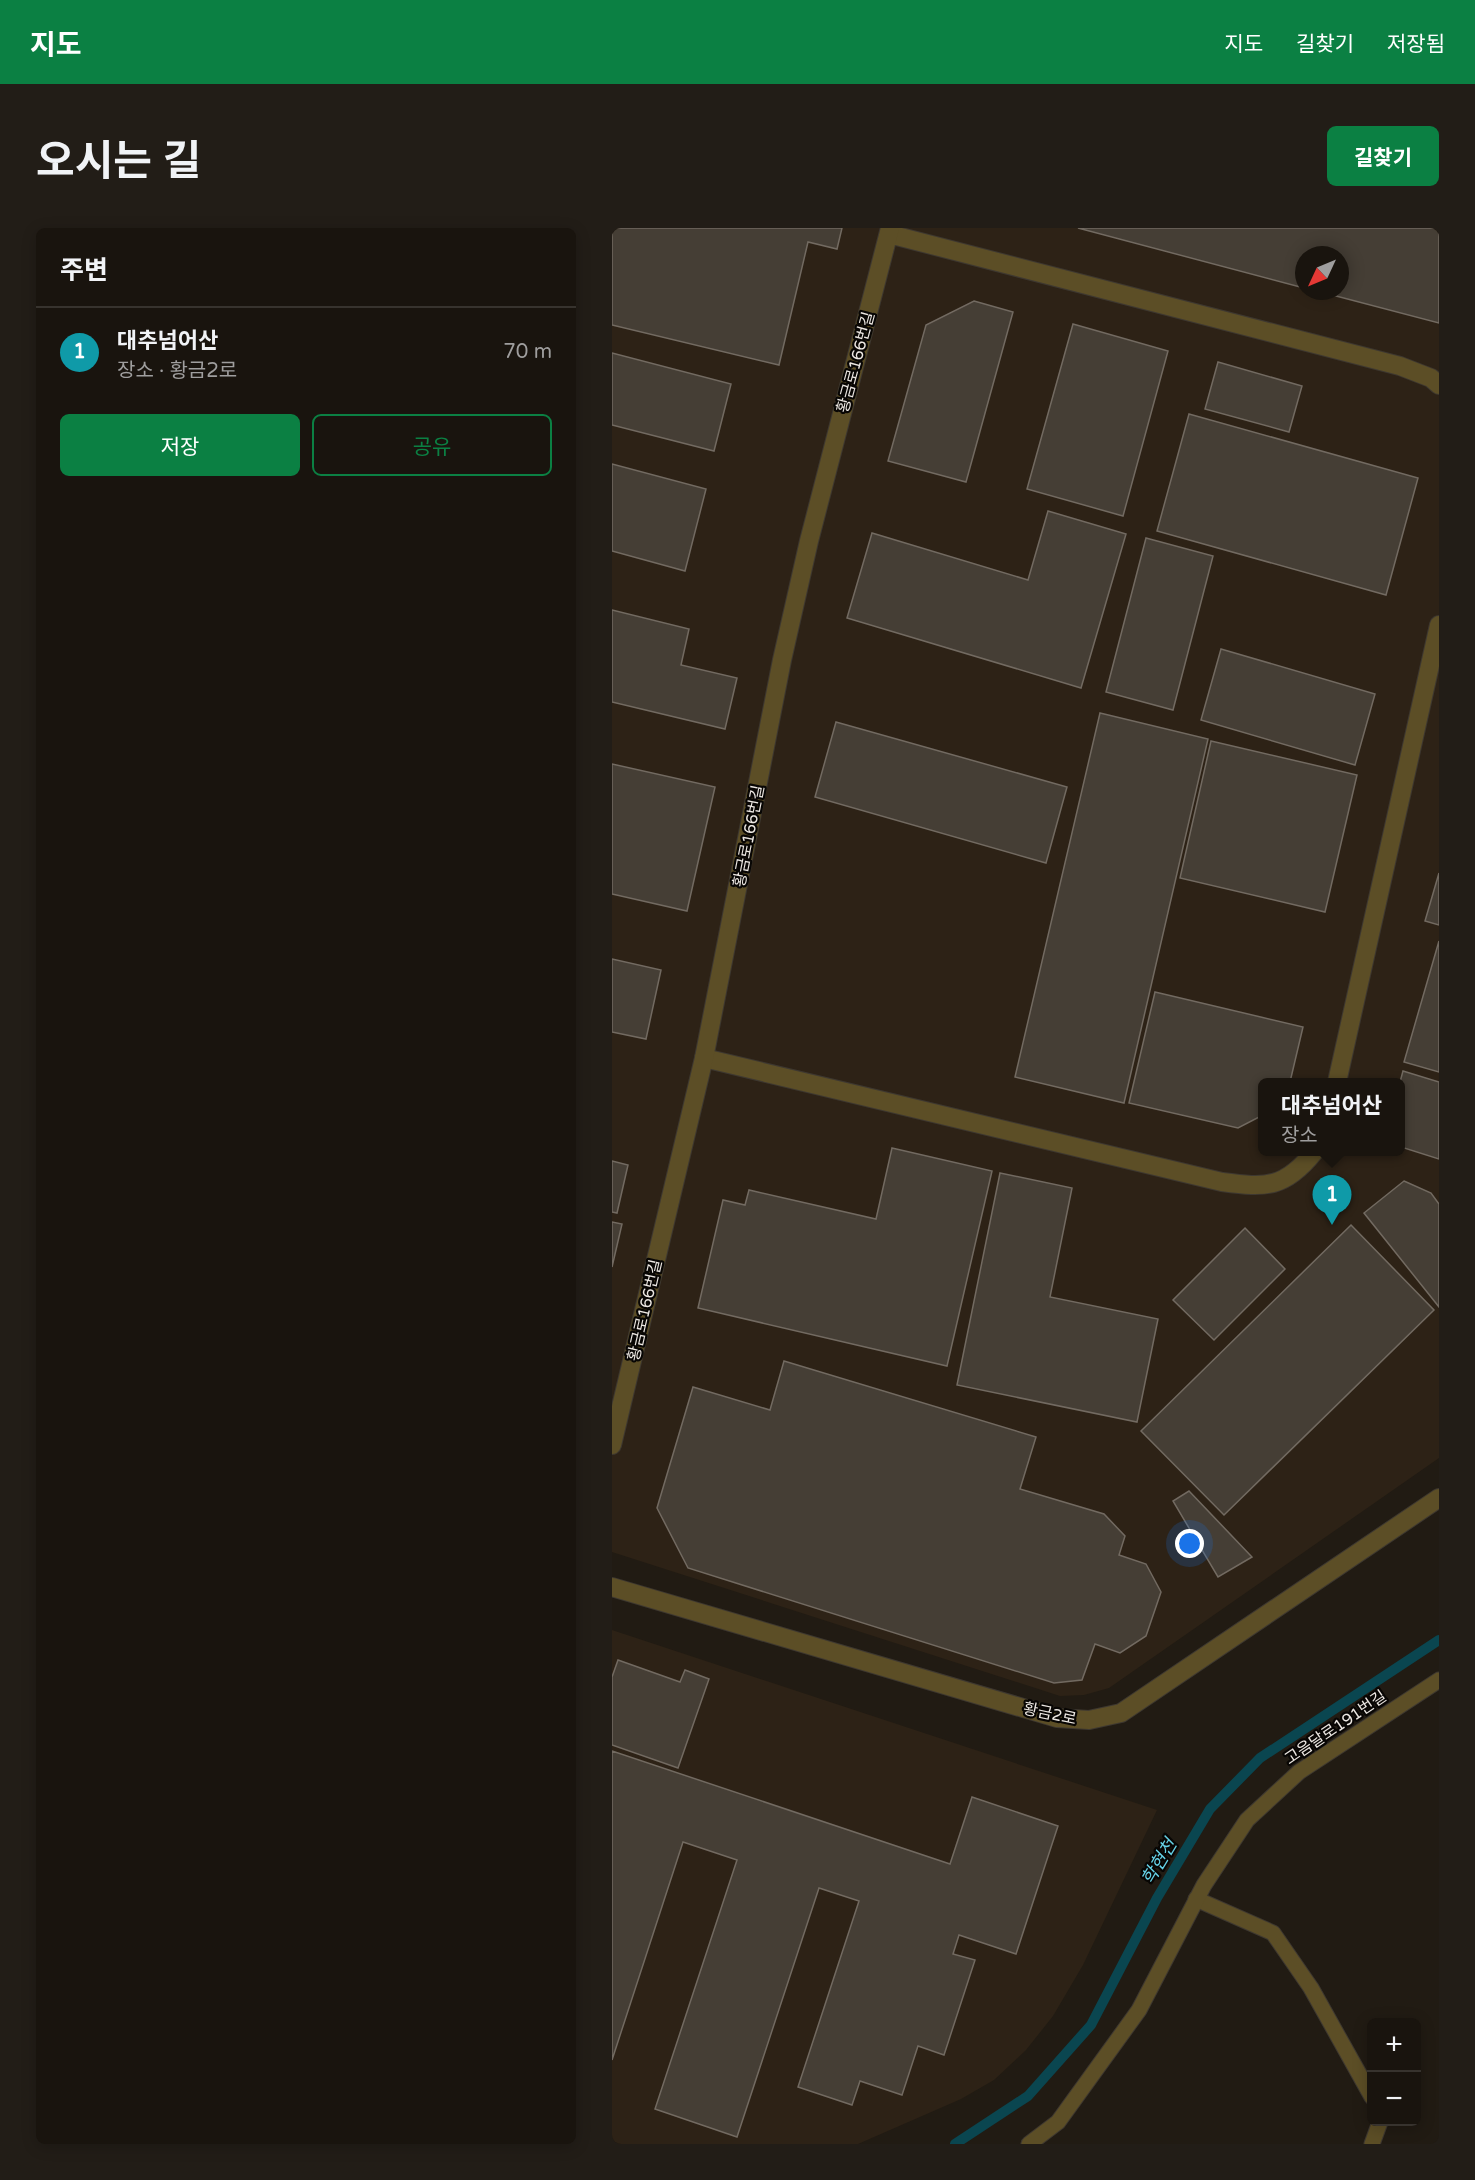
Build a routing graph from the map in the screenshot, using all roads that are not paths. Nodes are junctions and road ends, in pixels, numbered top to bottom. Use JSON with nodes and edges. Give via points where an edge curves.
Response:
{"nodes":[{"id":1,"x":889,"y":231,"type":"edge"},
{"id":2,"x":1439,"y":385,"type":"edge"},
{"id":3,"x":1439,"y":625,"type":"edge"},
{"id":4,"x":704,"y":1058,"type":"junction"},
{"id":5,"x":1338,"y":1078,"type":"edge"},
{"id":6,"x":1311,"y":1156,"type":"edge"},
{"id":7,"x":612,"y":1445,"type":"edge"},
{"id":8,"x":1439,"y":1498,"type":"edge"},
{"id":9,"x":612,"y":1587,"type":"edge"},
{"id":10,"x":1439,"y":1680,"type":"edge"},
{"id":11,"x":1196,"y":1899,"type":"junction"},
{"id":12,"x":1367,"y":2090,"type":"edge"},
{"id":13,"x":1378,"y":2126,"type":"edge"},
{"id":14,"x":1029,"y":2144,"type":"edge"},
{"id":15,"x":1372,"y":2144,"type":"edge"}],
"edges":[{"from":1,"to":2,"type":"street","via":[[1401,366]]},
{"from":1,"to":4,"type":"street","name":"황금로166번길","via":[[809,541]]},
{"from":3,"to":5,"type":"street"},
{"from":4,"to":6,"type":"street","via":[[1222,1182],[1277,1184],[1297,1172]]},
{"from":4,"to":7,"type":"street","name":"황금로166번길"},
{"from":8,"to":9,"type":"street","name":"황금2로","via":[[1121,1713],[1089,1720],[1057,1718]]},
{"from":10,"to":11,"type":"lane","name":"고음달로191번길","via":[[1299,1772],[1247,1820]]},
{"from":11,"to":12,"type":"lane","via":[[1273,1933],[1311,1988]]},
{"from":11,"to":14,"type":"lane","name":"고음달로191번길","via":[[1139,2010],[1058,2122]]},
{"from":13,"to":15,"type":"lane"}]}
